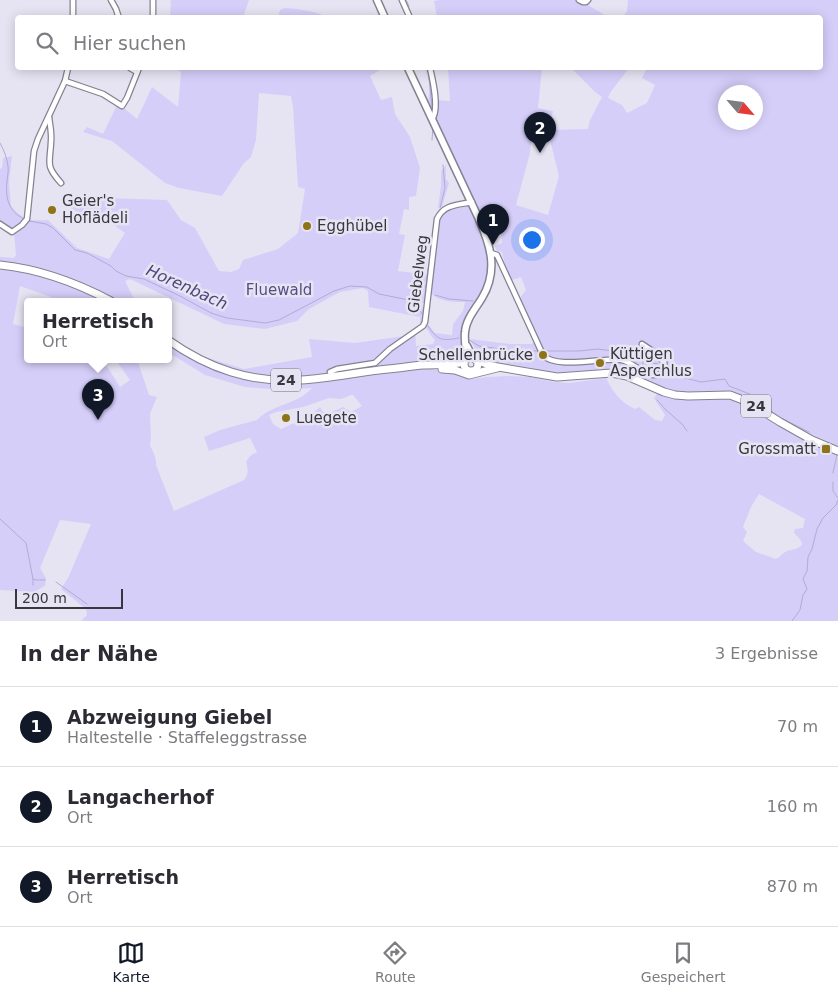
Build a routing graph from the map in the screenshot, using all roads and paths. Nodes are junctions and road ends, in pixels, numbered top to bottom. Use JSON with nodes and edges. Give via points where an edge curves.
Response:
{"nodes":[{"id":1,"x":73,"y":0,"type":"edge"},
{"id":2,"x":111,"y":0,"type":"edge"},
{"id":3,"x":153,"y":0,"type":"edge"},
{"id":4,"x":377,"y":0,"type":"edge"},
{"id":5,"x":402,"y":0,"type":"edge"},
{"id":6,"x":579,"y":0,"type":"edge"},
{"id":7,"x":588,"y":0,"type":"edge"},
{"id":8,"x":73,"y":15,"type":"edge"},
{"id":9,"x":117,"y":15,"type":"edge"},
{"id":10,"x":153,"y":15,"type":"edge"},
{"id":11,"x":384,"y":15,"type":"edge"},
{"id":12,"x":409,"y":15,"type":"edge"},
{"id":13,"x":68,"y":70,"type":"edge"},
{"id":14,"x":138,"y":70,"type":"edge"},
{"id":15,"x":409,"y":70,"type":"edge"},
{"id":16,"x":431,"y":70,"type":"edge"},
{"id":17,"x":65,"y":81,"type":"junction"},
{"id":18,"x":49,"y":116,"type":"junction"},
{"id":19,"x":433,"y":118,"type":"junction"},
{"id":20,"x":61,"y":183,"type":"dead end"},
{"id":21,"x":472,"y":202,"type":"junction"},
{"id":22,"x":0,"y":224,"type":"edge"},
{"id":23,"x":492,"y":253,"type":"junction"},
{"id":24,"x":0,"y":265,"type":"edge"},
{"id":25,"x":105,"y":298,"type":"edge"},
{"id":26,"x":172,"y":342,"type":"edge"},
{"id":27,"x":642,"y":344,"type":"dead end"},
{"id":28,"x":469,"y":362,"type":"junction"},
{"id":29,"x":412,"y":367,"type":"junction"},
{"id":30,"x":496,"y":367,"type":"junction"},
{"id":31,"x":447,"y":369,"type":"junction"},
{"id":32,"x":330,"y":372,"type":"dead end"},
{"id":33,"x":838,"y":451,"type":"edge"}],
"edges":[{"from":1,"to":8,"type":"street"},
{"from":2,"to":9,"type":"street"},
{"from":3,"to":10,"type":"street"},
{"from":4,"to":11,"type":"street"},
{"from":5,"to":12,"type":"street"},
{"from":6,"to":7,"type":"street"},
{"from":13,"to":17,"type":"street"},
{"from":14,"to":17,"type":"street","via":[[122,106],[103,94]]},
{"from":15,"to":19,"type":"street"},
{"from":16,"to":19,"type":"street","via":[[435,100]]},
{"from":17,"to":18,"type":"street"},
{"from":18,"to":20,"type":"street","via":[[52,140],[49,165]]},
{"from":18,"to":22,"type":"street","via":[[34,151],[27,219],[12,232]]},
{"from":19,"to":21,"type":"street"},
{"from":21,"to":23,"type":"street"},
{"from":21,"to":32,"type":"street","name":"Giebelweg","via":[[446,208],[437,219],[423,326],[375,362]]},
{"from":23,"to":27,"type":"street","via":[[497,255],[545,358],[576,362],[624,360],[647,373],[660,374],[664,370],[664,362]]},
{"from":23,"to":28,"type":"street","via":[[488,286],[465,331]]},
{"from":24,"to":25,"type":"main road","via":[[44,273]]},
{"from":26,"to":29,"type":"main road","number":"24","via":[[202,361],[229,372],[266,379],[303,380]]},
{"from":28,"to":29,"type":"main road","number":"24"},
{"from":28,"to":30,"type":"main road","number":"24"},
{"from":28,"to":30,"type":"main road","number":"24","via":[[478,365],[475,369]]},
{"from":28,"to":31,"type":"main road","number":"24"},
{"from":29,"to":31,"type":"main road","number":"24"},
{"from":30,"to":31,"type":"main road","number":"24","via":[[472,375]]},
{"from":30,"to":33,"type":"main road","number":"24","via":[[557,377],[612,373],[675,395],[730,395]]}]}
